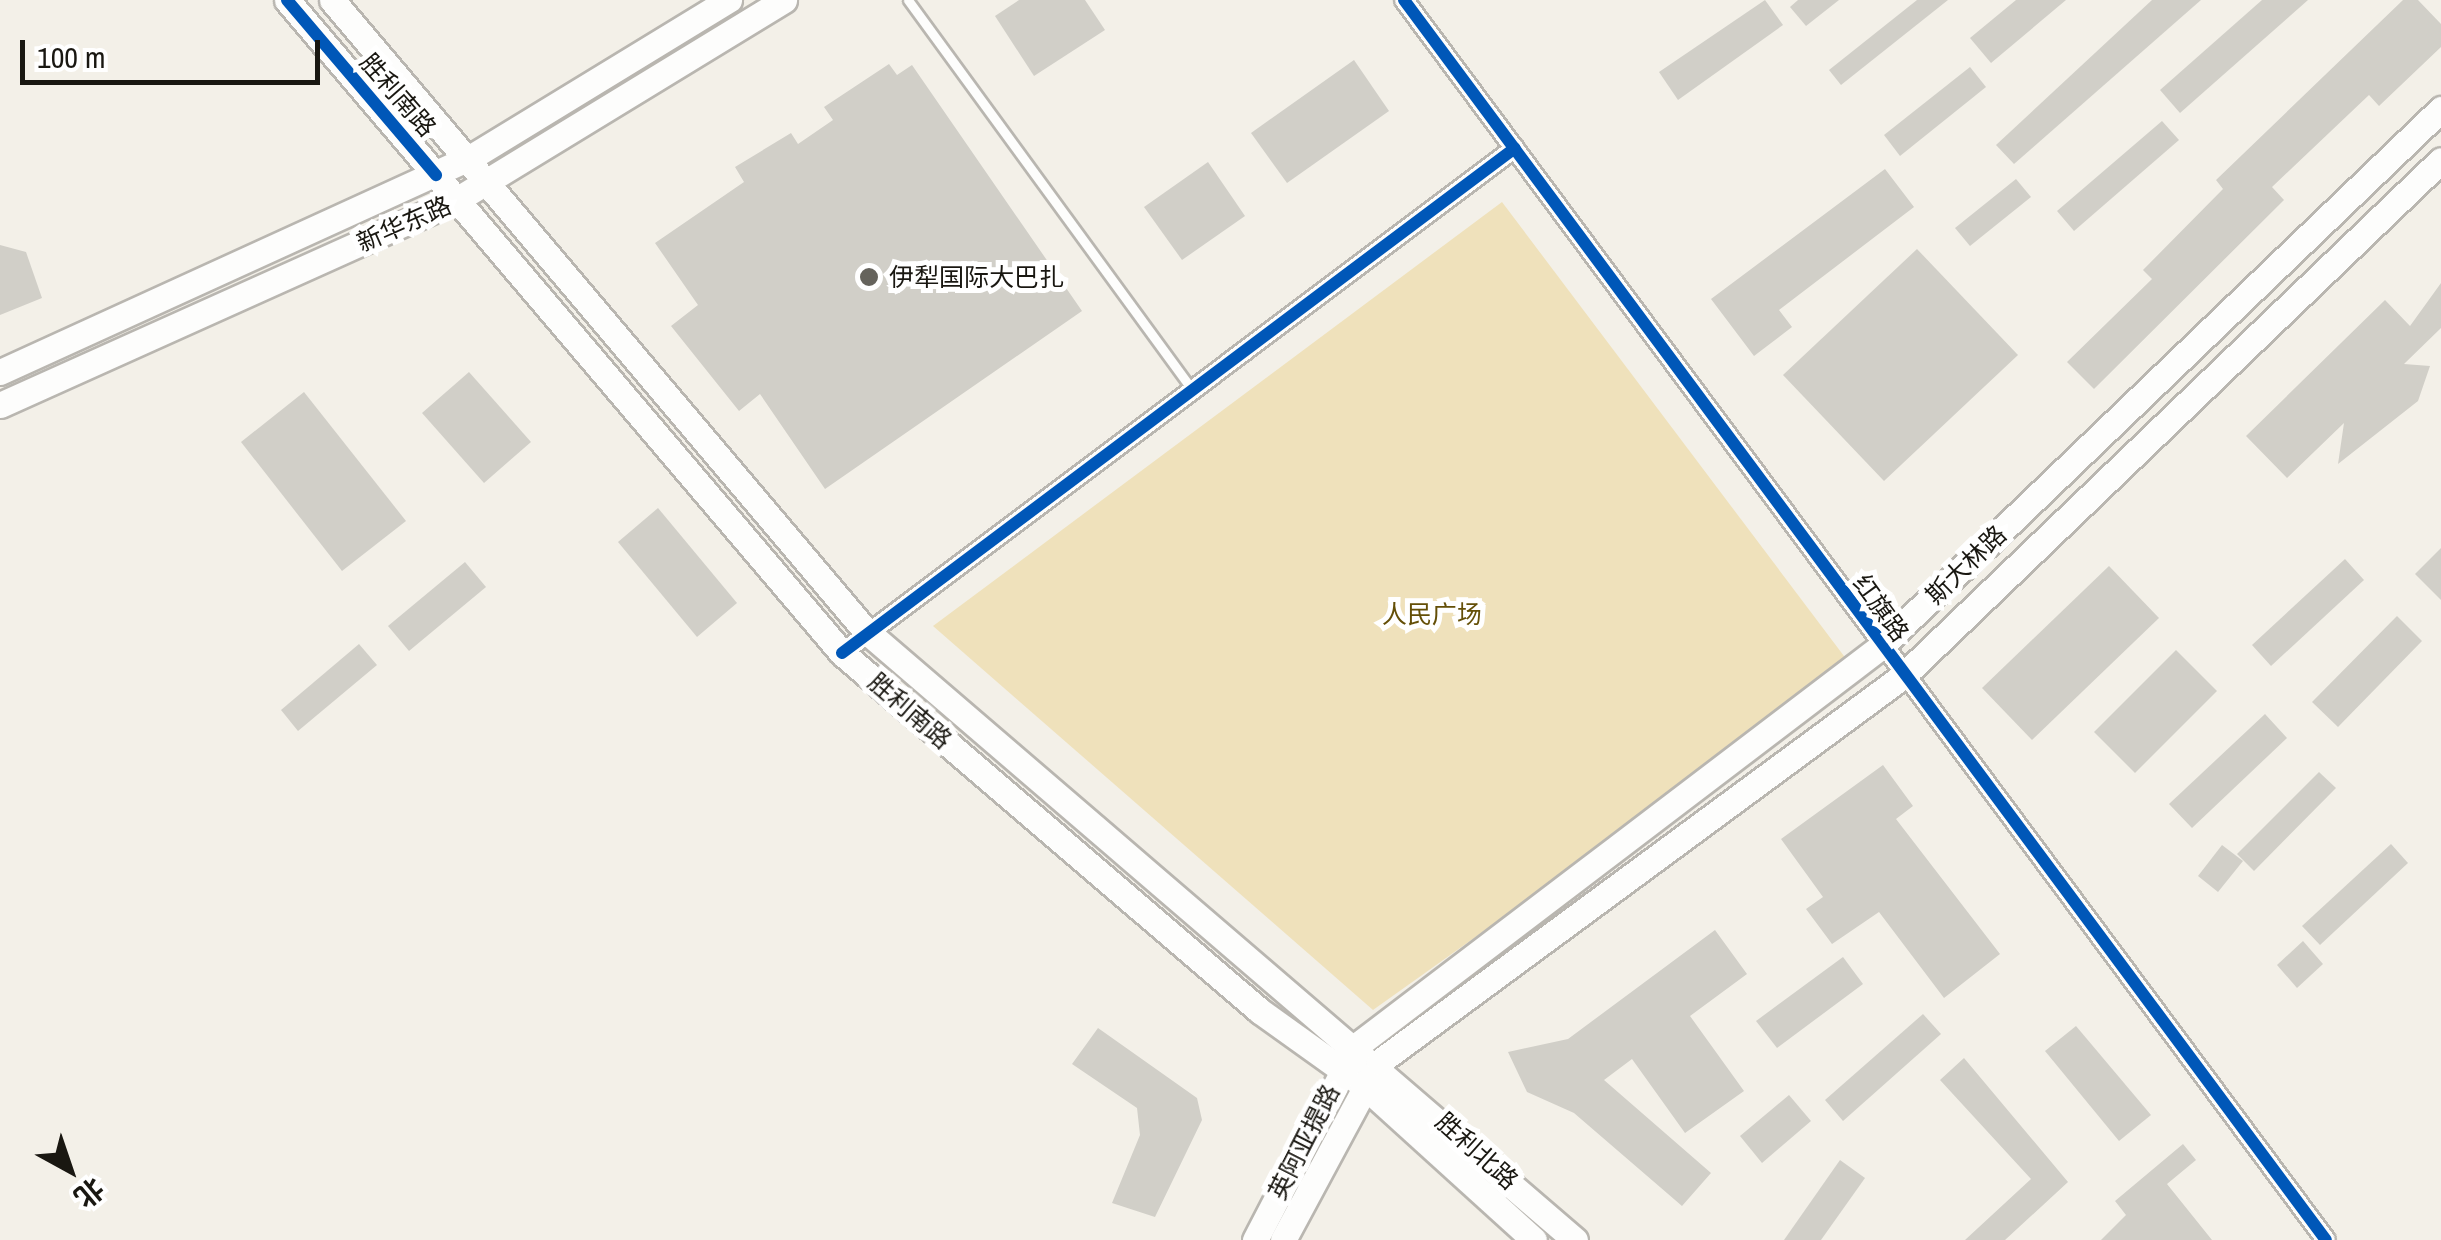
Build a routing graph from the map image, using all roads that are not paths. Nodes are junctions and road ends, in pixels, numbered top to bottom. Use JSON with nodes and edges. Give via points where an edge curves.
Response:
{"nodes":[{"id":1,"x":286,"y":0,"type":"edge"},
{"id":2,"x":332,"y":0,"type":"edge"},
{"id":3,"x":728,"y":0,"type":"edge"},
{"id":4,"x":784,"y":0,"type":"edge"},
{"id":5,"x":908,"y":0,"type":"edge"},
{"id":6,"x":1404,"y":0,"type":"edge"},
{"id":7,"x":2441,"y":109,"type":"edge"},
{"id":8,"x":1515,"y":148,"type":"junction"},
{"id":9,"x":468,"y":159,"type":"junction"},
{"id":10,"x":2441,"y":160,"type":"edge"},
{"id":11,"x":436,"y":175,"type":"junction"},
{"id":12,"x":488,"y":183,"type":"junction"},
{"id":13,"x":458,"y":200,"type":"junction"},
{"id":14,"x":0,"y":372,"type":"edge"},
{"id":15,"x":1190,"y":387,"type":"junction"},
{"id":16,"x":0,"y":405,"type":"edge"},
{"id":17,"x":865,"y":630,"type":"junction"},
{"id":18,"x":1882,"y":646,"type":"junction"},
{"id":19,"x":842,"y":653,"type":"junction"},
{"id":20,"x":1903,"y":676,"type":"junction"},
{"id":21,"x":1356,"y":1046,"type":"junction"},
{"id":22,"x":1378,"y":1062,"type":"junction"},
{"id":23,"x":1341,"y":1068,"type":"junction"},
{"id":24,"x":1362,"y":1084,"type":"junction"},
{"id":25,"x":1255,"y":1240,"type":"edge"},
{"id":26,"x":1284,"y":1240,"type":"edge"},
{"id":27,"x":1534,"y":1240,"type":"edge"},
{"id":28,"x":1575,"y":1240,"type":"edge"},
{"id":29,"x":2326,"y":1240,"type":"edge"}],
"edges":[{"from":1,"to":11,"type":"main road","name":"胜利南路"},
{"from":2,"to":9,"type":"main road","name":"胜利南路"},
{"from":3,"to":9,"type":"main road","name":"新华东路"},
{"from":4,"to":12,"type":"main road","name":"新华东路"},
{"from":5,"to":15,"type":"lane"},
{"from":6,"to":8,"type":"street","name":"红旗路"},
{"from":7,"to":18,"type":"main road","name":"斯大林路"},
{"from":8,"to":15,"type":"street"},
{"from":8,"to":18,"type":"street","name":"红旗路"},
{"from":9,"to":11,"type":"main road","name":"新华东路"},
{"from":9,"to":12,"type":"main road","name":"胜利南路"},
{"from":10,"to":20,"type":"main road","name":"斯大林路"},
{"from":11,"to":13,"type":"main road","name":"胜利南路"},
{"from":11,"to":14,"type":"main road","name":"新华东路"},
{"from":12,"to":13,"type":"main road","name":"新华东路"},
{"from":12,"to":17,"type":"main road","name":"胜利南路"},
{"from":13,"to":16,"type":"main road","name":"新华东路"},
{"from":13,"to":19,"type":"main road","name":"胜利南路"},
{"from":15,"to":17,"type":"street"},
{"from":17,"to":19,"type":"street"},
{"from":17,"to":21,"type":"main road","name":"胜利南路","via":[[1276,989]]},
{"from":18,"to":20,"type":"street","name":"红旗路"},
{"from":18,"to":21,"type":"main road","name":"斯大林路"},
{"from":19,"to":23,"type":"main road","name":"胜利南路","via":[[1260,1011]]},
{"from":20,"to":22,"type":"main road","name":"斯大林路"},
{"from":20,"to":29,"type":"street","name":"红旗路"},
{"from":21,"to":22,"type":"main road","name":"胜利南路"},
{"from":21,"to":23,"type":"main road","name":"英阿亚提路"},
{"from":22,"to":24,"type":"main road","name":"英阿亚提路"},
{"from":22,"to":28,"type":"main road","name":"胜利北路"},
{"from":23,"to":24,"type":"main road","name":"胜利南路"},
{"from":23,"to":25,"type":"main road","name":"英阿亚提路"},
{"from":24,"to":26,"type":"main road","name":"英阿亚提路"},
{"from":24,"to":27,"type":"main road","name":"胜利北路"}]}
